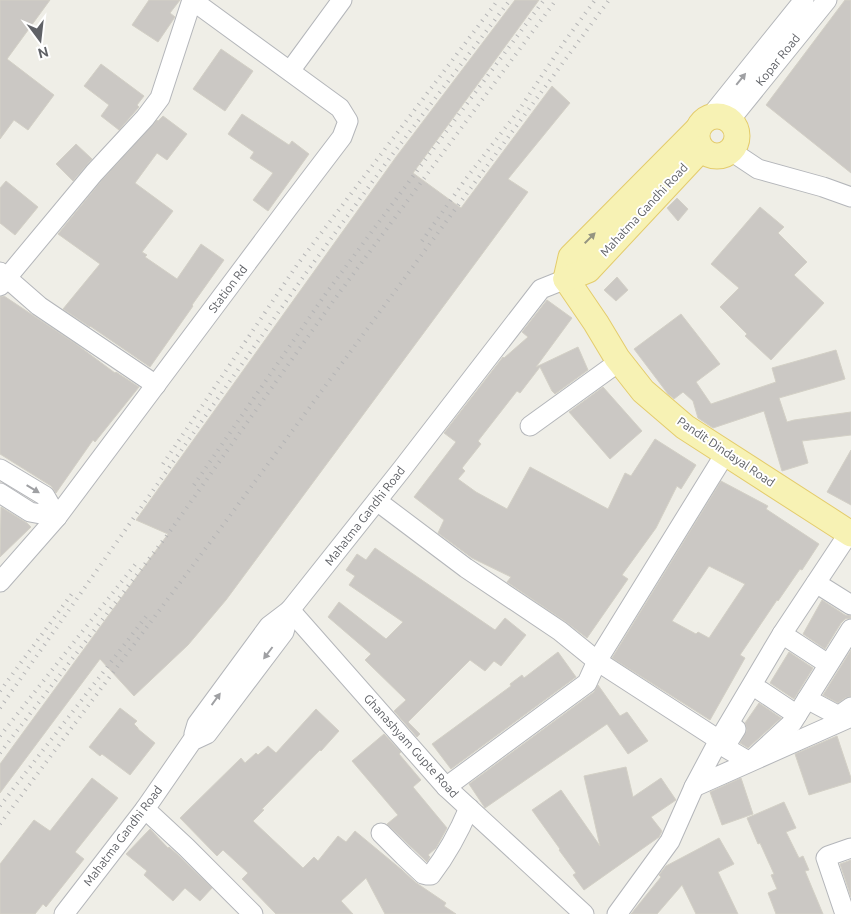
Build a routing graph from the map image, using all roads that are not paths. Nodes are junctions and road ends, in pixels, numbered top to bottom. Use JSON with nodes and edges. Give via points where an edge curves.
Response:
{"nodes":[{"id":1,"x":192,"y":0,"type":"edge"},
{"id":2,"x":342,"y":0,"type":"edge"},
{"id":3,"x":804,"y":0,"type":"edge"},
{"id":4,"x":827,"y":0,"type":"edge"},
{"id":5,"x":290,"y":71,"type":"junction"},
{"id":6,"x":709,"y":129,"type":"junction"},
{"id":7,"x":731,"y":150,"type":"joint"},
{"id":8,"x":851,"y":197,"type":"edge"},
{"id":9,"x":566,"y":278,"type":"junction"},
{"id":10,"x":2,"y":279,"type":"edge"},
{"id":11,"x":620,"y":362,"type":"junction"},
{"id":12,"x":156,"y":385,"type":"junction"},
{"id":13,"x":530,"y":426,"type":"dead end"},
{"id":14,"x":725,"y":454,"type":"junction"},
{"id":15,"x":0,"y":469,"type":"edge"},
{"id":16,"x":0,"y":493,"type":"edge"},
{"id":17,"x":377,"y":501,"type":"junction"},
{"id":18,"x":57,"y":517,"type":"junction"},
{"id":19,"x":850,"y":534,"type":"edge"},
{"id":20,"x":0,"y":582,"type":"edge"},
{"id":21,"x":821,"y":586,"type":"junction"},
{"id":22,"x":851,"y":605,"type":"edge"},
{"id":23,"x":290,"y":610,"type":"junction"},
{"id":24,"x":851,"y":629,"type":"edge"},
{"id":25,"x":787,"y":638,"type":"junction"},
{"id":26,"x":839,"y":658,"type":"edge"},
{"id":27,"x":597,"y":661,"type":"junction"},
{"id":28,"x":761,"y":691,"type":"junction"},
{"id":29,"x":802,"y":707,"type":"junction"},
{"id":30,"x":851,"y":707,"type":"edge"},
{"id":31,"x":851,"y":718,"type":"edge"},
{"id":32,"x":719,"y":740,"type":"junction"},
{"id":33,"x":446,"y":787,"type":"junction"},
{"id":34,"x":694,"y":787,"type":"junction"},
{"id":35,"x":469,"y":808,"type":"junction"},
{"id":36,"x":145,"y":809,"type":"junction"},
{"id":37,"x":381,"y":833,"type":"dead end"},
{"id":38,"x":851,"y":848,"type":"edge"},
{"id":39,"x":64,"y":914,"type":"edge"},
{"id":40,"x":253,"y":914,"type":"edge"},
{"id":41,"x":584,"y":914,"type":"edge"},
{"id":42,"x":617,"y":914,"type":"edge"},
{"id":43,"x":845,"y":914,"type":"edge"}],
"edges":[{"from":1,"to":5,"type":"street"},
{"from":1,"to":10,"type":"street","via":[[160,98]]},
{"from":2,"to":5,"type":"street"},
{"from":6,"to":3,"type":"street","one_way":true},
{"from":4,"to":6,"type":"street","name":"Kopar Road"},
{"from":5,"to":12,"type":"street","name":"Station Rd","via":[[340,108],[348,122],[342,137]]},
{"from":6,"to":7,"type":"main road","via":[[706,154],[719,156]]},
{"from":6,"to":9,"type":"main road","name":"Mahatma Gandhi Road","via":[[588,270]]},
{"from":7,"to":8,"type":"street","via":[[758,169]]},
{"from":9,"to":11,"type":"main road","name":"Pandit Dindayal Road"},
{"from":9,"to":17,"type":"street","name":"Mahatma Gandhi Road","via":[[541,289]]},
{"from":10,"to":12,"type":"street"},
{"from":11,"to":13,"type":"street"},
{"from":11,"to":14,"type":"main road","name":"Pandit Dindayal Road","via":[[643,391],[685,427]]},
{"from":12,"to":18,"type":"street","name":"Station Rd"},
{"from":14,"to":19,"type":"main road","name":"Pandit Dindayal Road"},
{"from":14,"to":27,"type":"street"},
{"from":15,"to":18,"type":"street","one_way":true,"via":[[45,496]]},
{"from":16,"to":18,"type":"street","via":[[30,512]]},
{"from":17,"to":23,"type":"street","name":"Mahatma Gandhi Road"},
{"from":17,"to":27,"type":"street"},
{"from":18,"to":20,"type":"street","name":"Station Rd"},
{"from":19,"to":21,"type":"street"},
{"from":21,"to":22,"type":"street"},
{"from":21,"to":25,"type":"street"},
{"from":23,"to":33,"type":"street","name":"Ghanashyam Gupte Road"},
{"from":23,"to":36,"type":"street","name":"Mahatma Gandhi Road","via":[[284,632],[206,734],[192,741]]},
{"from":24,"to":26,"type":"street"},
{"from":25,"to":26,"type":"street"},
{"from":25,"to":28,"type":"street"},
{"from":25,"to":32,"type":"street"},
{"from":26,"to":29,"type":"street"},
{"from":27,"to":32,"type":"street"},
{"from":27,"to":33,"type":"street","via":[[587,683]]},
{"from":28,"to":29,"type":"street"},
{"from":28,"to":29,"type":"street","via":[[726,745],[727,749],[746,760],[751,760],[792,723]]},
{"from":29,"to":30,"type":"street","via":[[837,715]]},
{"from":31,"to":34,"type":"street"},
{"from":32,"to":34,"type":"street"},
{"from":33,"to":35,"type":"street","name":"Ghanashyam Gupte Road"},
{"from":34,"to":42,"type":"street","via":[[670,841]]},
{"from":35,"to":37,"type":"street","via":[[459,833],[431,875],[423,874]]},
{"from":35,"to":41,"type":"street","name":"Ghanashyam Gupte Road"},
{"from":36,"to":39,"type":"street","name":"Mahatma Gandhi Road"},
{"from":36,"to":40,"type":"street"},
{"from":38,"to":43,"type":"street","via":[[826,858]]}]}
